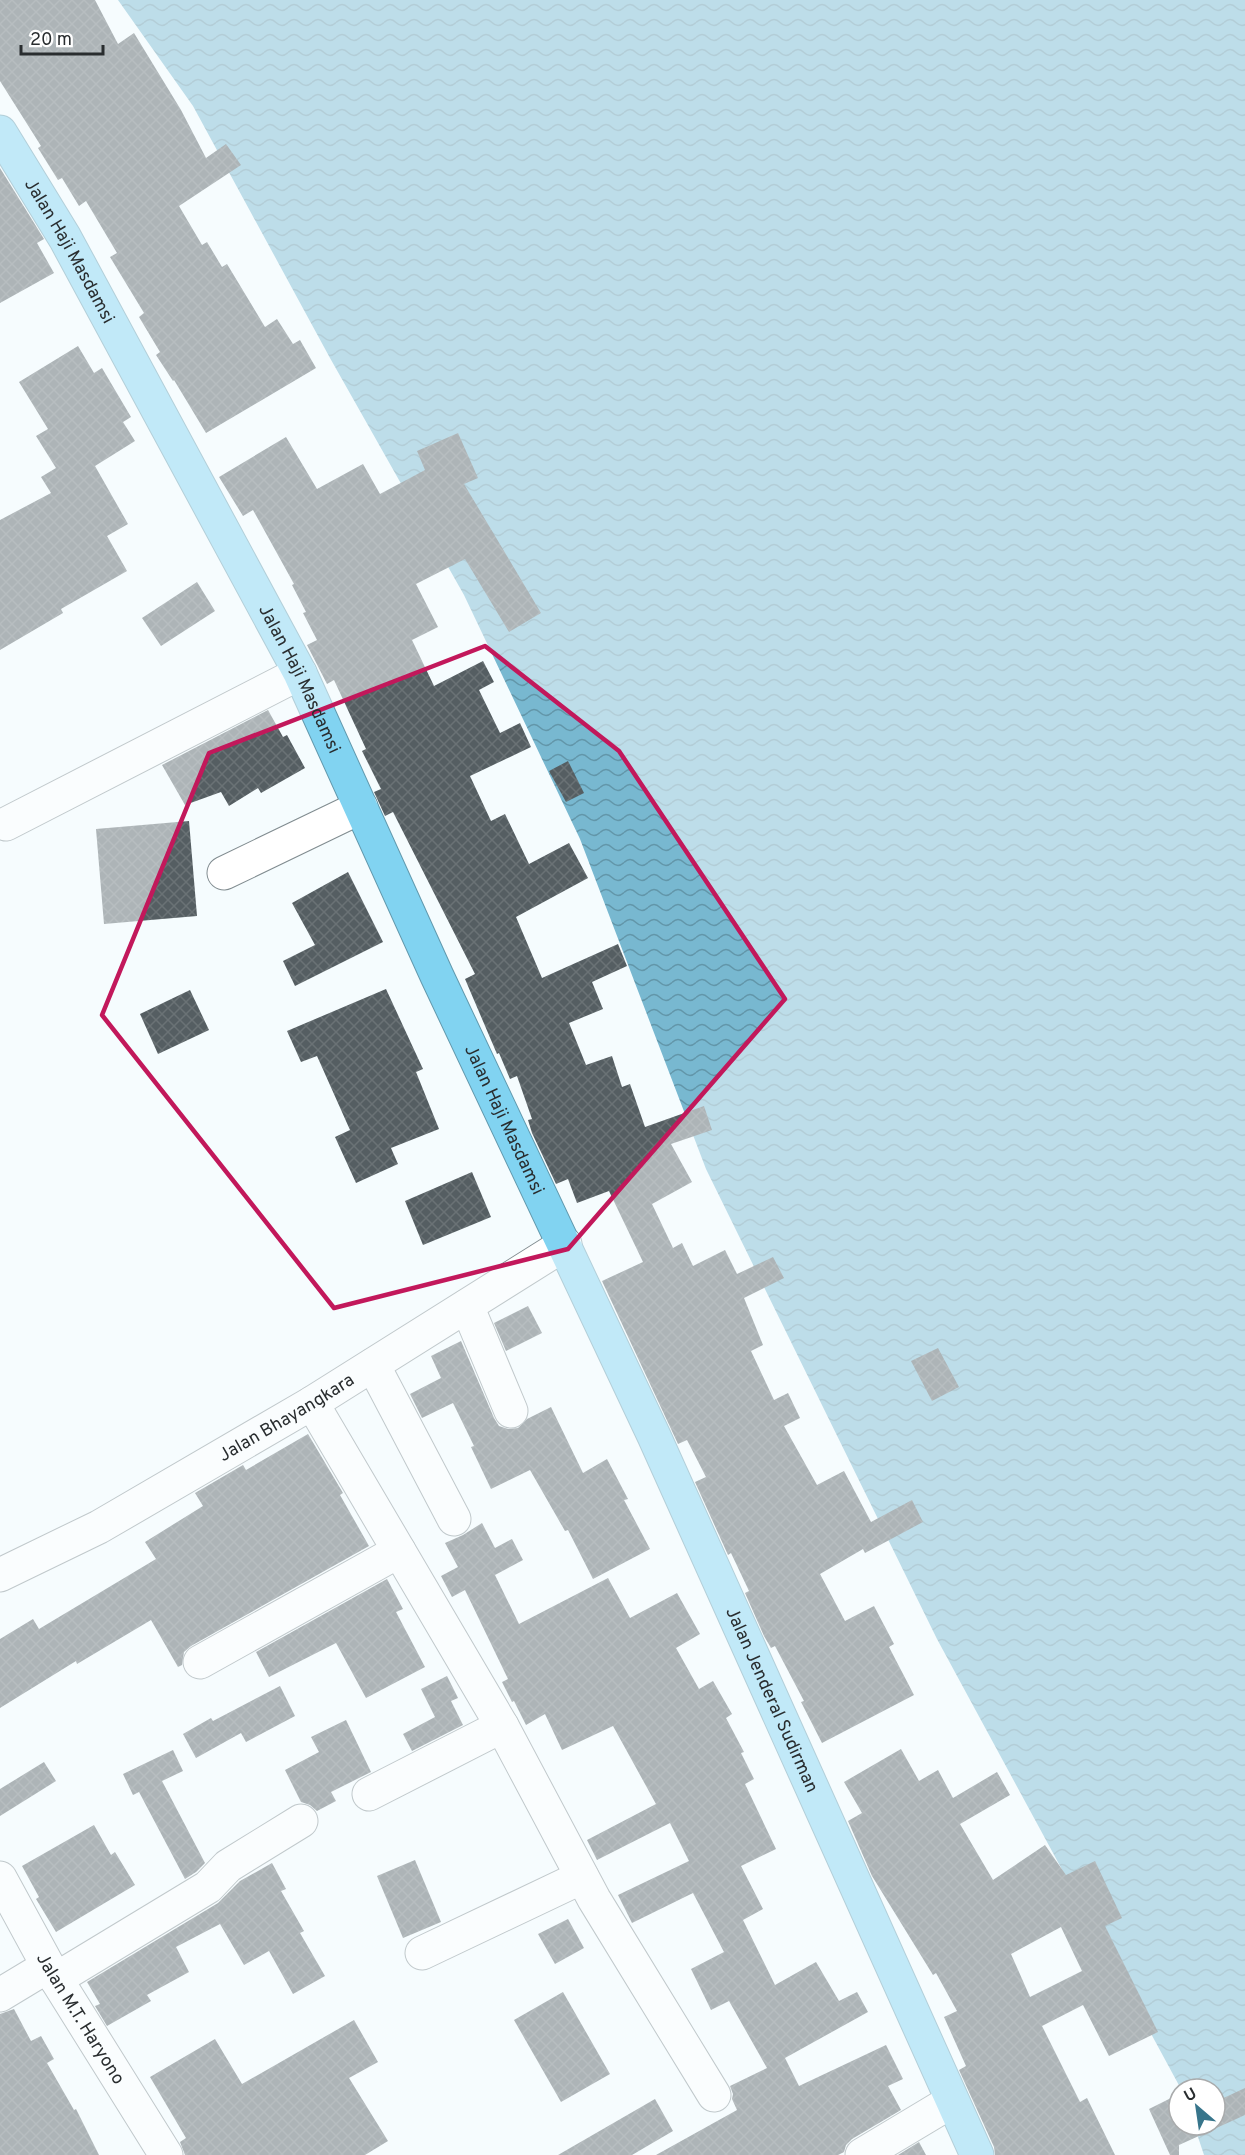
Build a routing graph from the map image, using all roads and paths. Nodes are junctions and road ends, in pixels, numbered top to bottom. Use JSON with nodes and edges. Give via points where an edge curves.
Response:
{"nodes":[{"id":1,"x":0,"y":132,"type":"edge"},
{"id":2,"x":300,"y":673,"type":"junction"},
{"id":3,"x":361,"y":807,"type":"junction"},
{"id":4,"x":2,"y":823,"type":"edge"},
{"id":5,"x":224,"y":873,"type":"dead end"},
{"id":6,"x":565,"y":1244,"type":"junction"},
{"id":7,"x":467,"y":1306,"type":"junction"},
{"id":8,"x":373,"y":1365,"type":"junction"},
{"id":9,"x":312,"y":1403,"type":"junction"},
{"id":10,"x":512,"y":1411,"type":"dead end"},
{"id":11,"x":454,"y":1519,"type":"dead end"},
{"id":12,"x":399,"y":1551,"type":"junction"},
{"id":13,"x":0,"y":1575,"type":"edge"},
{"id":14,"x":200,"y":1662,"type":"dead end"},
{"id":15,"x":502,"y":1726,"type":"junction"},
{"id":16,"x":369,"y":1794,"type":"dead end"},
{"id":17,"x":301,"y":1821,"type":"dead end"},
{"id":18,"x":582,"y":1877,"type":"junction"},
{"id":19,"x":0,"y":1878,"type":"edge"},
{"id":20,"x":422,"y":1953,"type":"dead end"},
{"id":21,"x":52,"y":1973,"type":"junction"},
{"id":22,"x":0,"y":1995,"type":"edge"},
{"id":23,"x":714,"y":2096,"type":"dead end"},
{"id":24,"x":952,"y":2101,"type":"junction"},
{"id":25,"x":166,"y":2155,"type":"edge"},
{"id":26,"x":862,"y":2155,"type":"edge"},
{"id":27,"x":977,"y":2155,"type":"edge"}],
"edges":[{"from":1,"to":2,"type":"highway","name":"Jalan Haji Masdamsi","via":[[65,238]]},
{"from":2,"to":3,"type":"highway","name":"Jalan Haji Masdamsi"},
{"from":2,"to":4,"type":"street"},
{"from":3,"to":5,"type":"street"},
{"from":3,"to":6,"type":"highway","name":"Jalan Haji Masdamsi"},
{"from":6,"to":7,"type":"street","name":"Jalan Bhayangkara"},
{"from":6,"to":24,"type":"highway","name":"Jalan Jenderal Sudirman"},
{"from":7,"to":8,"type":"street","name":"Jalan Bhayangkara"},
{"from":7,"to":10,"type":"street"},
{"from":8,"to":9,"type":"street","name":"Jalan Bhayangkara"},
{"from":8,"to":11,"type":"street"},
{"from":9,"to":12,"type":"street"},
{"from":9,"to":13,"type":"street","name":"Jalan Bhayangkara","via":[[99,1527]]},
{"from":12,"to":14,"type":"street"},
{"from":12,"to":15,"type":"street"},
{"from":15,"to":16,"type":"street"},
{"from":15,"to":18,"type":"street"},
{"from":17,"to":21,"type":"street","via":[[228,1866],[208,1887]]},
{"from":18,"to":20,"type":"street"},
{"from":18,"to":23,"type":"street"},
{"from":19,"to":21,"type":"street","name":"Jalan M.T. Haryono"},
{"from":21,"to":22,"type":"street"},
{"from":21,"to":25,"type":"street","name":"Jalan M.T. Haryono"},
{"from":24,"to":26,"type":"street"},
{"from":24,"to":27,"type":"highway","name":"Jalan Jenderal Sudirman"}]}
